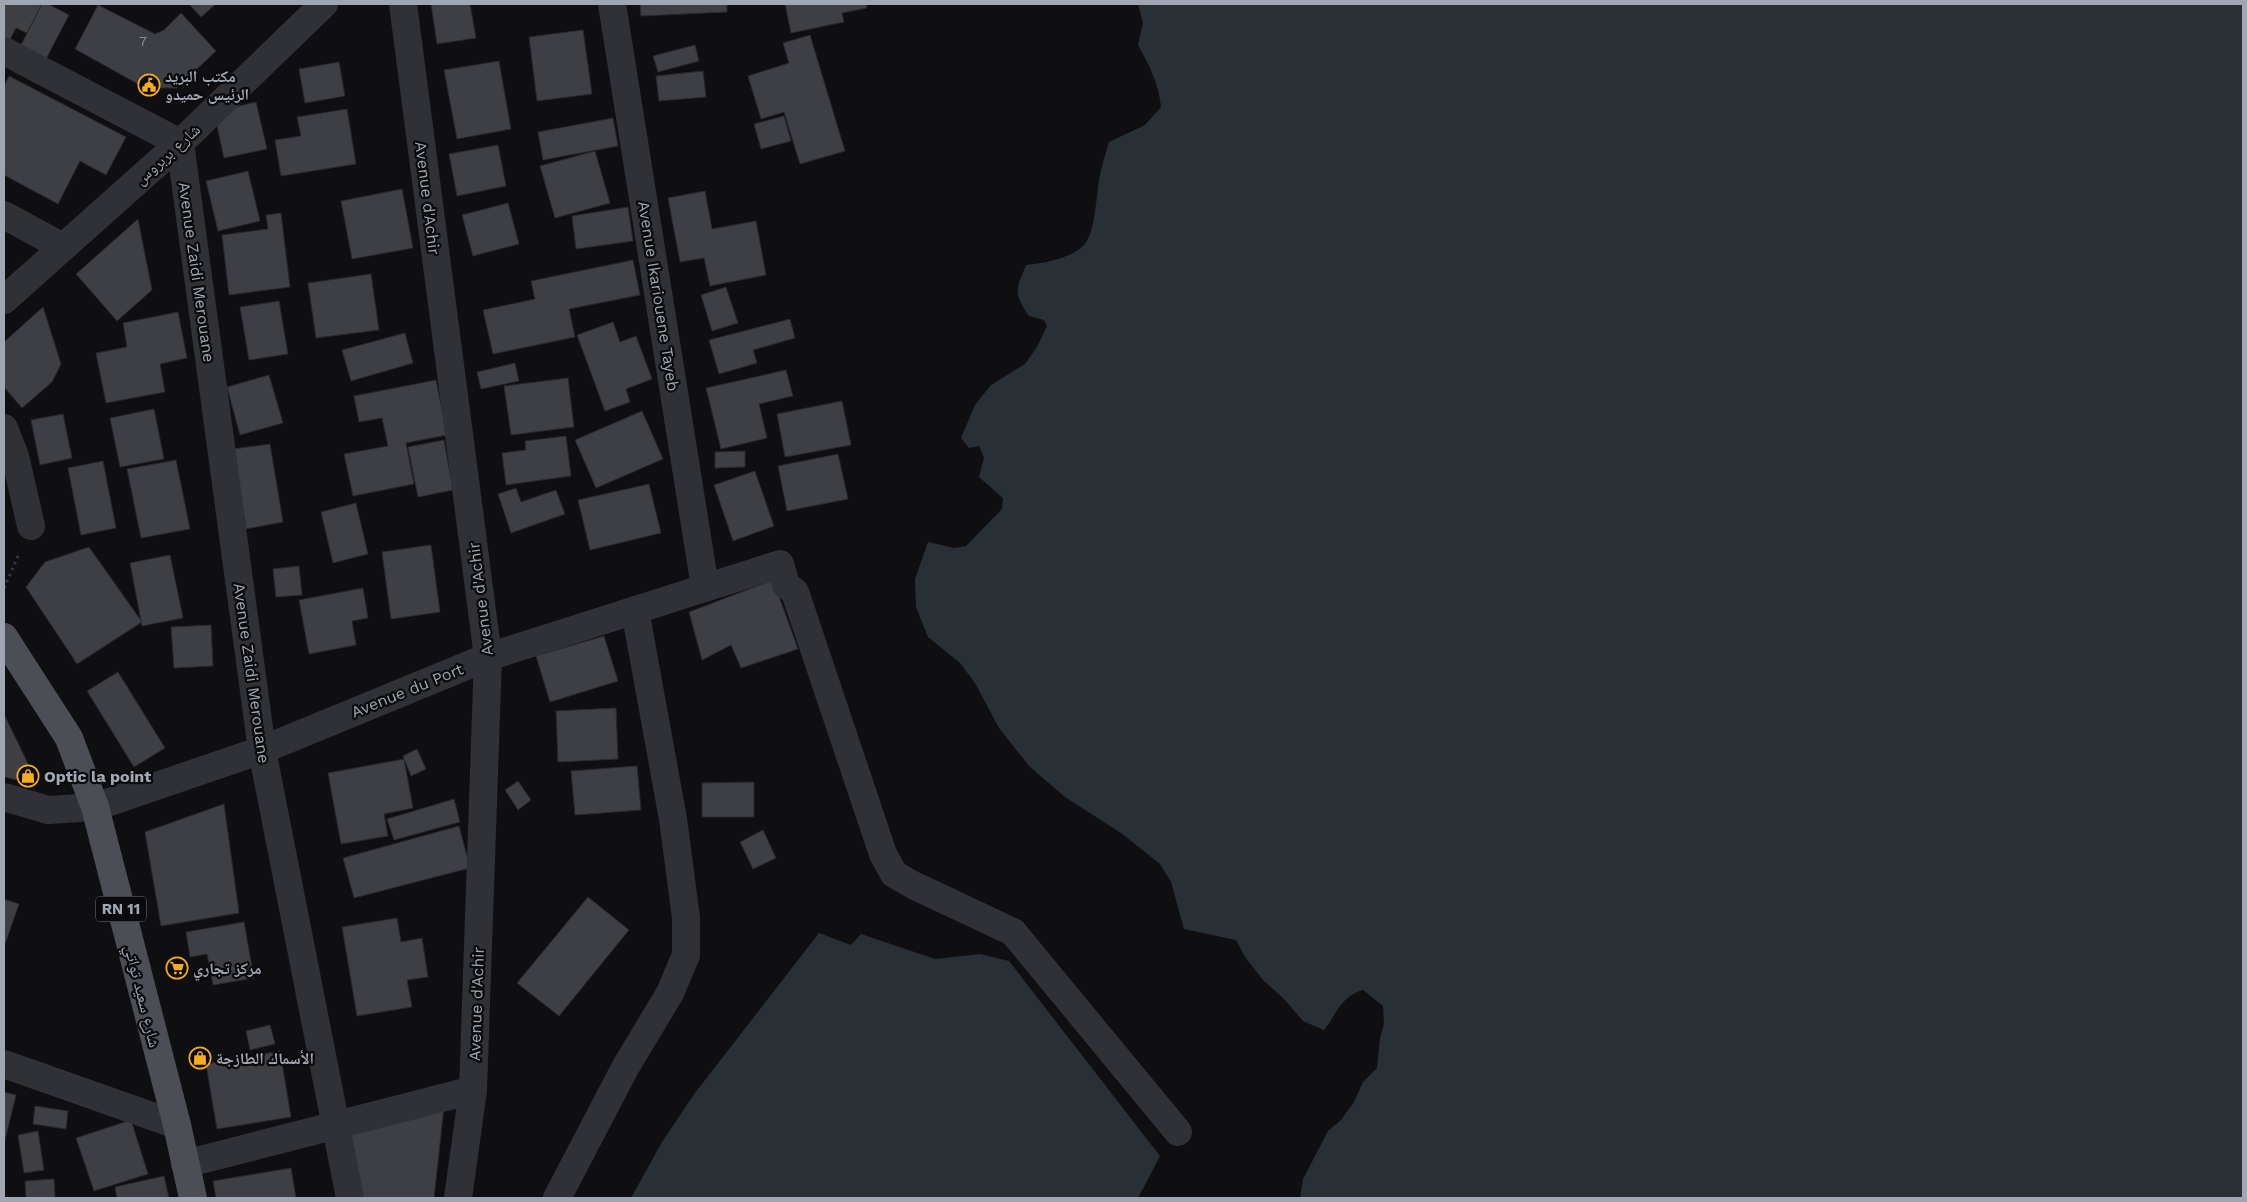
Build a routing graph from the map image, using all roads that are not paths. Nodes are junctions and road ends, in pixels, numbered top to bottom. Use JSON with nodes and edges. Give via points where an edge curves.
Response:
{"nodes":[{"id":1,"x":324,"y":4,"type":"edge"},
{"id":2,"x":403,"y":4,"type":"edge"},
{"id":3,"x":612,"y":4,"type":"edge"},
{"id":4,"x":4,"y":51,"type":"edge"},
{"id":5,"x":180,"y":144,"type":"junction"},
{"id":6,"x":4,"y":215,"type":"edge"},
{"id":7,"x":63,"y":247,"type":"junction"},
{"id":8,"x":4,"y":300,"type":"edge"},
{"id":9,"x":4,"y":428,"type":"edge"},
{"id":10,"x":31,"y":526,"type":"road end"},
{"id":11,"x":705,"y":587,"type":"junction"},
{"id":12,"x":635,"y":610,"type":"junction"},
{"id":13,"x":4,"y":637,"type":"edge"},
{"id":14,"x":488,"y":657,"type":"junction"},
{"id":15,"x":262,"y":750,"type":"junction"},
{"id":16,"x":4,"y":797,"type":"edge"},
{"id":17,"x":95,"y":807,"type":"junction"},
{"id":18,"x":4,"y":1064,"type":"edge"},
{"id":19,"x":473,"y":1090,"type":"junction"},
{"id":20,"x":177,"y":1125,"type":"junction"},
{"id":21,"x":336,"y":1125,"type":"junction"},
{"id":22,"x":1178,"y":1132,"type":"dead end"},
{"id":23,"x":185,"y":1164,"type":"junction"},
{"id":24,"x":193,"y":1198,"type":"edge"},
{"id":25,"x":350,"y":1198,"type":"edge"},
{"id":26,"x":458,"y":1198,"type":"edge"},
{"id":27,"x":557,"y":1198,"type":"edge"}],
"edges":[{"from":1,"to":5,"type":"street","name":"شارع بربروس"},
{"from":2,"to":14,"type":"street","name":"Avenue d'Achir"},
{"from":3,"to":11,"type":"street","name":"Avenue Ikariouene Tayeb"},
{"from":4,"to":5,"type":"street"},
{"from":5,"to":7,"type":"street","name":"شارع بربروس"},
{"from":5,"to":15,"type":"street","name":"Avenue Zaidi Merouane"},
{"from":6,"to":7,"type":"street"},
{"from":7,"to":8,"type":"street","name":"شارع بربروس"},
{"from":9,"to":10,"type":"street","via":[[15,456]]},
{"from":11,"to":12,"type":"street","name":"Avenue du Port"},
{"from":11,"to":22,"type":"street","name":"Avenue du Port","via":[[780,564],[786,585],[795,592],[883,854],[894,874],[1013,932]]},
{"from":12,"to":14,"type":"street","name":"Avenue du Port"},
{"from":12,"to":27,"type":"street","via":[[673,819],[686,918],[686,955],[670,993],[625,1068]]},
{"from":13,"to":17,"type":"main road","name":"شارع سعيد تواتي","number":"RN 11","via":[[69,738]]},
{"from":14,"to":15,"type":"street","name":"Avenue du Port"},
{"from":14,"to":19,"type":"street","name":"Avenue d'Achir"},
{"from":15,"to":17,"type":"street","name":"Avenue du Port"},
{"from":15,"to":21,"type":"street","name":"Avenue Zaidi Merouane"},
{"from":16,"to":17,"type":"street","name":"Avenue du Port","via":[[48,810]]},
{"from":17,"to":20,"type":"main road","name":"شارع سعيد تواتي","number":"RN 11"},
{"from":18,"to":20,"type":"street"},
{"from":19,"to":21,"type":"street"},
{"from":19,"to":26,"type":"street","name":"Avenue d'Achir"},
{"from":20,"to":23,"type":"main road","name":"شارع سعيد تواتي","number":"RN 11"},
{"from":21,"to":23,"type":"street"},
{"from":21,"to":25,"type":"street","name":"Avenue Zaidi Merouane"},
{"from":23,"to":24,"type":"main road","name":"شارع سعيد تواتي","number":"RN 11"}]}
